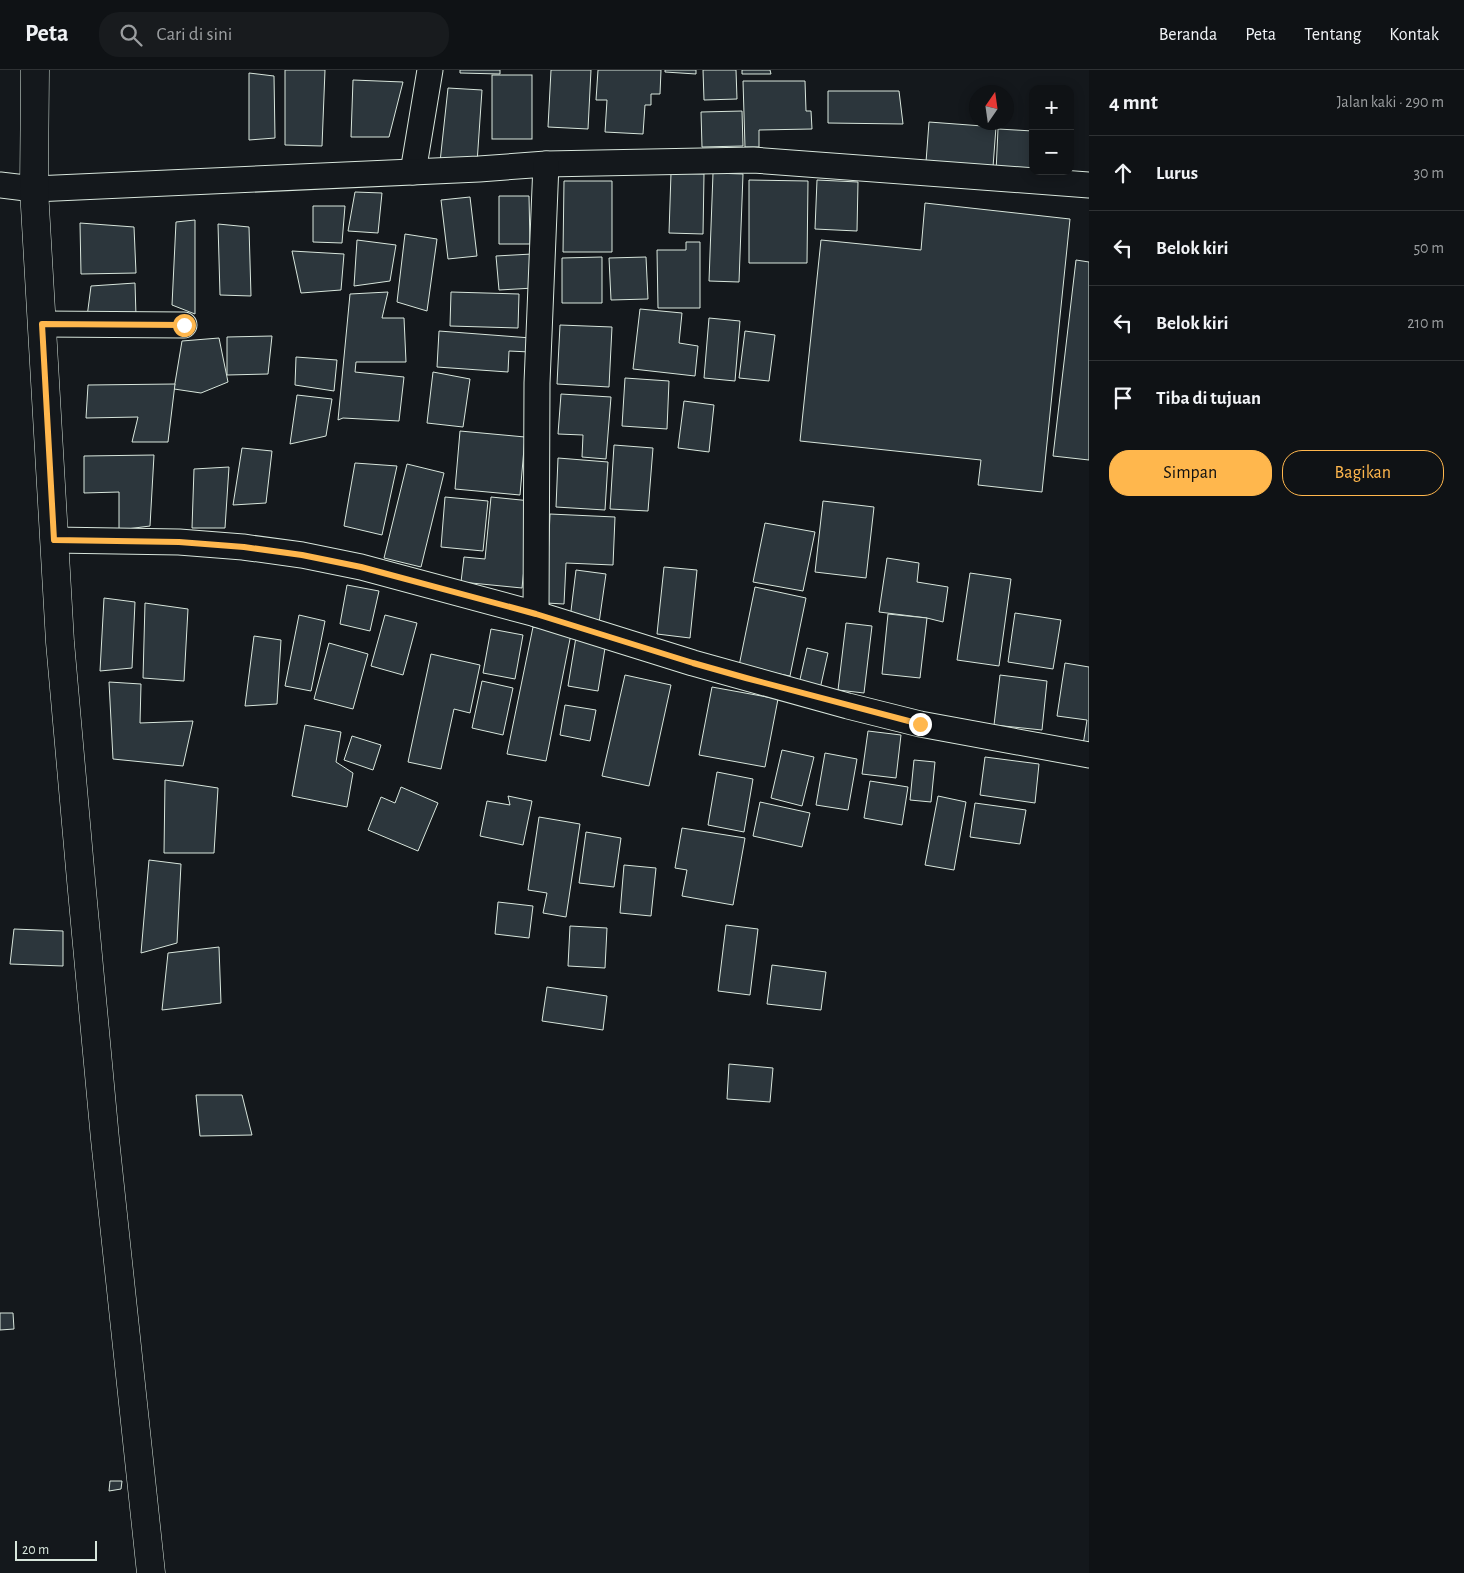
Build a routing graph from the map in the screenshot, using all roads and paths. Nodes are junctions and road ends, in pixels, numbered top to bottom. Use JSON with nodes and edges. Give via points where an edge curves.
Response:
{"nodes":[{"id":1,"x":35,"y":70,"type":"edge"},
{"id":2,"x":430,"y":70,"type":"edge"},
{"id":3,"x":546,"y":164,"type":"junction"},
{"id":4,"x":413,"y":172,"type":"junction"},
{"id":5,"x":1089,"y":184,"type":"edge"},
{"id":6,"x":0,"y":185,"type":"edge"},
{"id":7,"x":34,"y":189,"type":"junction"},
{"id":8,"x":42,"y":324,"type":"junction"},
{"id":9,"x":184,"y":325,"type":"dead end"},
{"id":10,"x":54,"y":540,"type":"junction"},
{"id":11,"x":536,"y":614,"type":"junction"},
{"id":12,"x":1089,"y":755,"type":"edge"},
{"id":13,"x":151,"y":1573,"type":"edge"}],
"edges":[{"from":1,"to":7,"type":"main road"},
{"from":2,"to":4,"type":"street"},
{"from":3,"to":4,"type":"street"},
{"from":3,"to":5,"type":"street","via":[[753,160]]},
{"from":3,"to":11,"type":"street","via":[[537,383]]},
{"from":4,"to":7,"type":"street"},
{"from":6,"to":7,"type":"street"},
{"from":7,"to":8,"type":"main road"},
{"from":8,"to":9,"type":"street"},
{"from":8,"to":10,"type":"main road"},
{"from":10,"to":11,"type":"street","via":[[179,542],[302,555],[361,567]]},
{"from":10,"to":13,"type":"main road","via":[[60,642],[106,1148]]},
{"from":11,"to":12,"type":"street","via":[[693,663],[848,706],[920,724]]}]}
